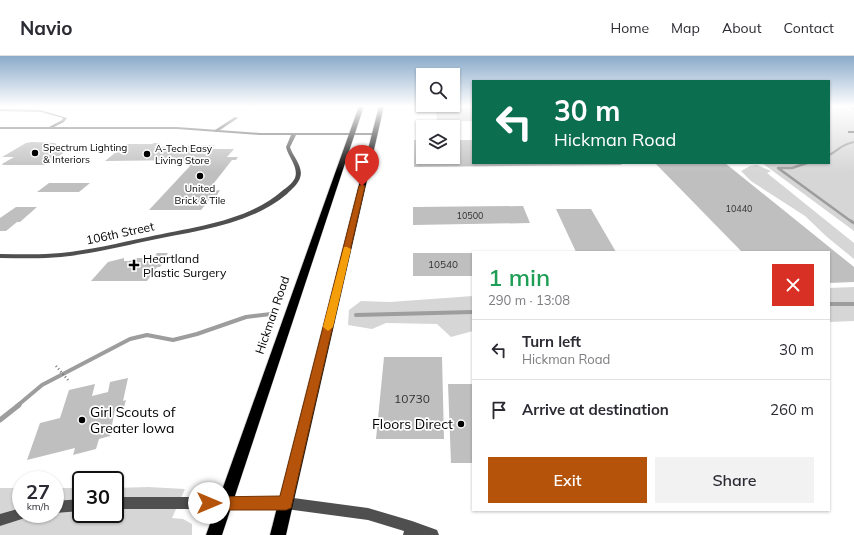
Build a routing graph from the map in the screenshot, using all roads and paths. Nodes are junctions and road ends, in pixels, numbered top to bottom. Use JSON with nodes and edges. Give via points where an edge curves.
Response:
{"nodes":[{"id":1,"x":182,"y":128,"type":"edge"},
{"id":2,"x":220,"y":128,"type":"edge"},
{"id":3,"x":354,"y":128,"type":"edge"},
{"id":4,"x":376,"y":128,"type":"edge"},
{"id":5,"x":216,"y":131,"type":"junction"},
{"id":6,"x":849,"y":132,"type":"dead end"},
{"id":7,"x":854,"y":132,"type":"edge"},
{"id":8,"x":352,"y":134,"type":"junction"},
{"id":9,"x":375,"y":134,"type":"junction"},
{"id":10,"x":294,"y":135,"type":"junction"},
{"id":11,"x":0,"y":256,"type":"edge"},
{"id":12,"x":56,"y":366,"type":"dead end"},
{"id":13,"x":68,"y":380,"type":"dead end"},
{"id":14,"x":124,"y":503,"type":"edge"},
{"id":15,"x":286,"y":503,"type":"junction"},
{"id":16,"x":224,"y":504,"type":"junction"},
{"id":17,"x":12,"y":517,"type":"edge"},
{"id":18,"x":0,"y":520,"type":"edge"},
{"id":19,"x":411,"y":531,"type":"edge"},
{"id":20,"x":214,"y":535,"type":"edge"},
{"id":21,"x":278,"y":535,"type":"edge"},
{"id":22,"x":432,"y":535,"type":"edge"}],
"edges":[{"from":1,"to":5,"type":"street"},
{"from":2,"to":5,"type":"lane"},
{"from":3,"to":8,"type":"main road","name":"Hickman Road"},
{"from":4,"to":9,"type":"main road"},
{"from":5,"to":10,"type":"street"},
{"from":6,"to":7,"type":"lane"},
{"from":8,"to":9,"type":"street"},
{"from":8,"to":10,"type":"street"},
{"from":8,"to":16,"type":"main road","name":"Hickman Road"},
{"from":9,"to":15,"type":"main road"},
{"from":10,"to":11,"type":"street","name":"106th Street","via":[[288,147],[297,162],[299,172],[292,186],[273,202],[243,216],[217,224],[90,251],[60,255]]},
{"from":12,"to":13,"type":"path"},
{"from":14,"to":16,"type":"street"},
{"from":15,"to":16,"type":"street"},
{"from":15,"to":19,"type":"street","via":[[368,514]]},
{"from":15,"to":21,"type":"main road"},
{"from":16,"to":20,"type":"main road","name":"Hickman Road"},
{"from":17,"to":18,"type":"street"},
{"from":19,"to":22,"type":"street"}]}
